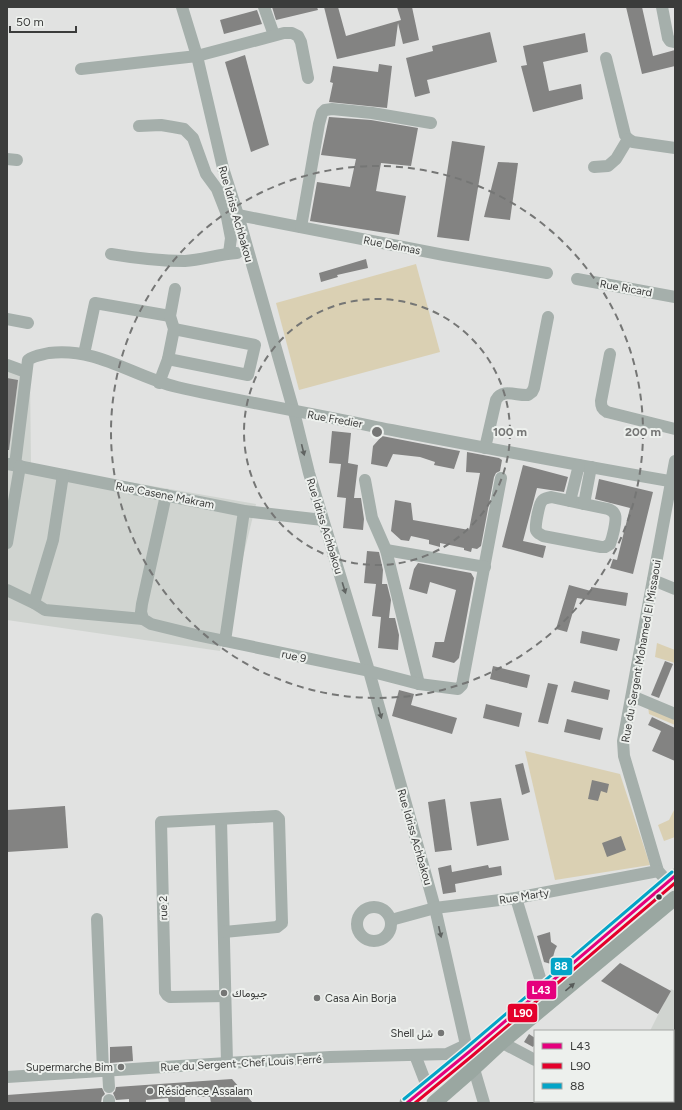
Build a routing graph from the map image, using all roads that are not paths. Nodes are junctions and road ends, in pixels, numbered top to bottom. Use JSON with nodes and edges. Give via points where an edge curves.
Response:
{"nodes":[{"id":1,"x":182,"y":7,"type":"edge"},
{"id":2,"x":264,"y":7,"type":"edge"},
{"id":3,"x":662,"y":7,"type":"edge"},
{"id":4,"x":274,"y":36,"type":"junction"},
{"id":5,"x":675,"y":42,"type":"edge"},
{"id":6,"x":197,"y":56,"type":"junction"},
{"id":7,"x":606,"y":58,"type":"dead end"},
{"id":8,"x":81,"y":69,"type":"dead end"},
{"id":9,"x":308,"y":78,"type":"dead end"},
{"id":10,"x":431,"y":123,"type":"dead end"},
{"id":11,"x":139,"y":126,"type":"dead end"},
{"id":12,"x":628,"y":140,"type":"junction"},
{"id":13,"x":675,"y":148,"type":"edge"},
{"id":14,"x":594,"y":167,"type":"dead end"},
{"id":15,"x":238,"y":215,"type":"junction"},
{"id":16,"x":301,"y":227,"type":"junction"},
{"id":17,"x":230,"y":253,"type":"junction"},
{"id":18,"x":248,"y":253,"type":"junction"},
{"id":19,"x":111,"y":254,"type":"dead end"},
{"id":20,"x":547,"y":273,"type":"dead end"},
{"id":21,"x":577,"y":279,"type":"dead end"},
{"id":22,"x":175,"y":289,"type":"dead end"},
{"id":23,"x":675,"y":297,"type":"edge"},
{"id":24,"x":170,"y":316,"type":"junction"},
{"id":25,"x":548,"y":317,"type":"dead end"},
{"id":26,"x":7,"y":319,"type":"edge"},
{"id":27,"x":28,"y":323,"type":"dead end"},
{"id":28,"x":174,"y":329,"type":"junction"},
{"id":29,"x":84,"y":354,"type":"junction"},
{"id":30,"x":610,"y":354,"type":"dead end"},
{"id":31,"x":168,"y":359,"type":"junction"},
{"id":32,"x":7,"y":365,"type":"edge"},
{"id":33,"x":27,"y":366,"type":"junction"},
{"id":34,"x":159,"y":383,"type":"junction"},
{"id":35,"x":294,"y":412,"type":"junction"},
{"id":36,"x":675,"y":429,"type":"edge"},
{"id":37,"x":485,"y":448,"type":"junction"},
{"id":38,"x":675,"y":461,"type":"edge"},
{"id":39,"x":14,"y":465,"type":"edge"},
{"id":40,"x":579,"y":465,"type":"junction"},
{"id":41,"x":591,"y":467,"type":"junction"},
{"id":42,"x":64,"y":475,"type":"junction"},
{"id":43,"x":502,"y":478,"type":"dead end"},
{"id":44,"x":365,"y":480,"type":"dead end"},
{"id":45,"x":673,"y":482,"type":"edge"},
{"id":46,"x":166,"y":495,"type":"junction"},
{"id":47,"x":570,"y":501,"type":"junction"},
{"id":48,"x":584,"y":504,"type":"junction"},
{"id":49,"x":244,"y":511,"type":"junction"},
{"id":50,"x":323,"y":520,"type":"junction"},
{"id":51,"x":7,"y":543,"type":"edge"},
{"id":52,"x":386,"y":550,"type":"junction"},
{"id":53,"x":486,"y":567,"type":"junction"},
{"id":54,"x":653,"y":580,"type":"junction"},
{"id":55,"x":675,"y":589,"type":"edge"},
{"id":56,"x":7,"y":590,"type":"edge"},
{"id":57,"x":34,"y":603,"type":"junction"},
{"id":58,"x":143,"y":618,"type":"junction"},
{"id":59,"x":225,"y":641,"type":"junction"},
{"id":60,"x":369,"y":671,"type":"junction"},
{"id":61,"x":419,"y":684,"type":"junction"},
{"id":62,"x":632,"y":696,"type":"junction"},
{"id":63,"x":675,"y":714,"type":"edge"},
{"id":64,"x":221,"y":820,"type":"junction"},
{"id":65,"x":658,"y":871,"type":"junction"},
{"id":66,"x":672,"y":879,"type":"edge"},
{"id":67,"x":516,"y":898,"type":"junction"},
{"id":68,"x":675,"y":898,"type":"edge"},
{"id":69,"x":435,"y":908,"type":"junction"},
{"id":70,"x":97,"y":919,"type":"dead end"},
{"id":71,"x":391,"y":920,"type":"dead end"},
{"id":72,"x":224,"y":932,"type":"junction"},
{"id":73,"x":543,"y":988,"type":"junction"},
{"id":74,"x":225,"y":996,"type":"junction"},
{"id":75,"x":487,"y":1036,"type":"junction"},
{"id":76,"x":502,"y":1042,"type":"junction"},
{"id":77,"x":467,"y":1048,"type":"junction"},
{"id":78,"x":415,"y":1056,"type":"junction"},
{"id":79,"x":534,"y":1059,"type":"edge"},
{"id":80,"x":227,"y":1063,"type":"junction"},
{"id":81,"x":473,"y":1069,"type":"junction"},
{"id":82,"x":105,"y":1071,"type":"junction"},
{"id":83,"x":7,"y":1077,"type":"edge"},
{"id":84,"x":427,"y":1086,"type":"junction"},
{"id":85,"x":109,"y":1088,"type":"dead end"},
{"id":86,"x":407,"y":1103,"type":"edge"},
{"id":87,"x":434,"y":1103,"type":"edge"},
{"id":88,"x":484,"y":1103,"type":"edge"}],
"edges":[{"from":1,"to":6,"type":"street","name":"Rue Idriss Achbakou"},
{"from":2,"to":4,"type":"street"},
{"from":3,"to":5,"type":"street","via":[[668,38]]},
{"from":4,"to":6,"type":"street"},
{"from":4,"to":9,"type":"street","via":[[292,33],[298,36]]},
{"from":6,"to":8,"type":"street"},
{"from":6,"to":15,"type":"street","name":"Rue Idriss Achbakou","via":[[223,168]]},
{"from":7,"to":12,"type":"street"},
{"from":10,"to":16,"type":"street","via":[[372,113],[325,110],[319,124]]},
{"from":11,"to":17,"type":"street","via":[[173,127],[184,130],[193,138],[206,174],[217,189],[226,212],[231,238]]},
{"from":12,"to":13,"type":"street"},
{"from":12,"to":14,"type":"street","via":[[616,159],[608,166]]},
{"from":15,"to":16,"type":"street","name":"Rue Delmas"},
{"from":15,"to":18,"type":"street","name":"Rue Idriss Achbakou"},
{"from":16,"to":20,"type":"street","name":"Rue Delmas"},
{"from":17,"to":18,"type":"street"},
{"from":17,"to":19,"type":"street","via":[[185,261]]},
{"from":18,"to":35,"type":"street","name":"Rue Idriss Achbakou"},
{"from":21,"to":23,"type":"street","name":"Rue Ricard"},
{"from":22,"to":24,"type":"street"},
{"from":24,"to":28,"type":"street"},
{"from":24,"to":29,"type":"street","via":[[95,303]]},
{"from":25,"to":37,"type":"street","via":[[532,392],[528,395],[506,393],[498,396]]},
{"from":26,"to":27,"type":"street"},
{"from":28,"to":31,"type":"street"},
{"from":28,"to":31,"type":"street","via":[[255,345],[248,375]]},
{"from":29,"to":33,"type":"street","name":"Rue Fredier","via":[[62,352],[37,355]]},
{"from":29,"to":34,"type":"street","name":"Rue Fredier","via":[[101,358]]},
{"from":30,"to":36,"type":"street","via":[[600,401],[603,410]]},
{"from":31,"to":34,"type":"street"},
{"from":32,"to":33,"type":"street"},
{"from":33,"to":39,"type":"street"},
{"from":34,"to":35,"type":"street","name":"Rue Fredier"},
{"from":35,"to":37,"type":"street","name":"Rue Fredier"},
{"from":35,"to":50,"type":"street","name":"Rue Idriss Achbakou","one_way":true},
{"from":37,"to":40,"type":"street","name":"Rue Fredier"},
{"from":38,"to":45,"type":"street","name":"Rue du Sergent Mohamed El Missaoui"},
{"from":39,"to":42,"type":"street","name":"Rue Casene Makram"},
{"from":39,"to":51,"type":"street"},
{"from":40,"to":41,"type":"street","name":"Rue Fredier"},
{"from":40,"to":47,"type":"street"},
{"from":41,"to":45,"type":"street","name":"Rue Fredier"},
{"from":41,"to":48,"type":"street"},
{"from":42,"to":46,"type":"street","name":"Rue Casene Makram"},
{"from":42,"to":57,"type":"street","via":[[53,540]]},
{"from":43,"to":53,"type":"street"},
{"from":44,"to":52,"type":"street","via":[[372,518]]},
{"from":45,"to":54,"type":"street","name":"Rue du Sergent Mohamed El Missaoui"},
{"from":46,"to":49,"type":"street","name":"Rue Casene Makram"},
{"from":46,"to":58,"type":"street","via":[[142,604]]},
{"from":47,"to":48,"type":"street"},
{"from":47,"to":48,"type":"street","via":[[551,497],[542,500],[536,525],[539,534],[605,547],[612,540],[615,515],[608,508]]},
{"from":49,"to":50,"type":"street","name":"Rue Casene Makram"},
{"from":49,"to":59,"type":"street"},
{"from":50,"to":60,"type":"street","name":"Rue Idriss Achbakou","one_way":true},
{"from":52,"to":53,"type":"street"},
{"from":52,"to":61,"type":"street"},
{"from":53,"to":61,"type":"street","name":"rue 9","via":[[461,687],[458,689]]},
{"from":54,"to":55,"type":"street"},
{"from":54,"to":62,"type":"street","name":"Rue du Sergent Mohamed El Missaoui"},
{"from":56,"to":57,"type":"street"},
{"from":57,"to":58,"type":"street","via":[[45,610]]},
{"from":58,"to":59,"type":"street","name":"rue 9","via":[[151,624]]},
{"from":59,"to":60,"type":"street","name":"rue 9"},
{"from":60,"to":61,"type":"street","name":"rue 9"},
{"from":60,"to":69,"type":"street","name":"Rue Idriss Achbakou","one_way":true},
{"from":62,"to":63,"type":"street"},
{"from":62,"to":65,"type":"street","name":"Rue du Sergent Mohamed El Missaoui","via":[[623,741],[624,756]]},
{"from":64,"to":72,"type":"street"},
{"from":64,"to":72,"type":"street","via":[[278,817],[282,915],[282,923],[277,927]]},
{"from":64,"to":74,"type":"street","name":"rue 2","via":[[162,821],[161,832],[165,992],[170,997]]},
{"from":65,"to":66,"type":"street","name":"Rue du Sergent Mohamed El Missaoui"},
{"from":65,"to":67,"type":"street","name":"Rue Marty"},
{"from":66,"to":73,"type":"main road"},
{"from":67,"to":69,"type":"street","name":"Rue Marty"},
{"from":67,"to":73,"type":"street"},
{"from":76,"to":68,"type":"main road","one_way":true},
{"from":69,"to":71,"type":"street","name":"Rue Marty"},
{"from":69,"to":77,"type":"street","name":"Rue Idriss Achbakou","one_way":true},
{"from":70,"to":82,"type":"street"},
{"from":72,"to":74,"type":"street"},
{"from":73,"to":75,"type":"main road"},
{"from":74,"to":80,"type":"street"},
{"from":75,"to":76,"type":"street"},
{"from":75,"to":77,"type":"main road"},
{"from":76,"to":79,"type":"street"},
{"from":76,"to":81,"type":"main road"},
{"from":77,"to":78,"type":"street","name":"Rue du Sergent-Chef Louis Ferré","via":[[447,1054]]},
{"from":77,"to":81,"type":"street","name":"Rue Idriss Achbakou"},
{"from":77,"to":84,"type":"main road"},
{"from":78,"to":80,"type":"street","name":"Rue du Sergent-Chef Louis Ferré"},
{"from":78,"to":84,"type":"street"},
{"from":80,"to":82,"type":"street","name":"Rue du Sergent-Chef Louis Ferré"},
{"from":81,"to":87,"type":"main road"},
{"from":81,"to":88,"type":"street","name":"Rue Idriss Achbakou"},
{"from":82,"to":83,"type":"street","name":"Rue du Sergent-Chef Louis Ferré"},
{"from":82,"to":85,"type":"street"},
{"from":84,"to":86,"type":"main road"}]}
